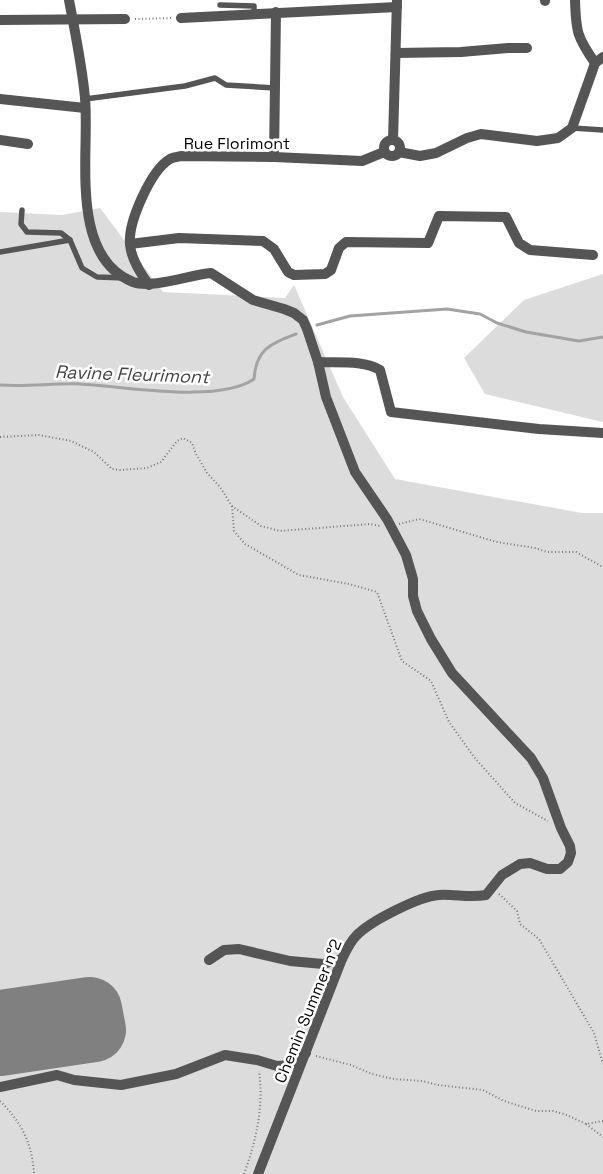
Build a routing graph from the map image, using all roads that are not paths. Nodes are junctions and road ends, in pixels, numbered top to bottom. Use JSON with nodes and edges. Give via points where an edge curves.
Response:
{"nodes":[{"id":1,"x":69,"y":0,"type":"edge"},
{"id":2,"x":575,"y":0,"type":"edge"},
{"id":3,"x":397,"y":4,"type":"edge"},
{"id":4,"x":220,"y":7,"type":"edge"},
{"id":5,"x":276,"y":12,"type":"junction"},
{"id":6,"x":181,"y":18,"type":"road end"},
{"id":7,"x":125,"y":19,"type":"road end"},
{"id":8,"x":0,"y":20,"type":"edge"},
{"id":9,"x":73,"y":21,"type":"junction"},
{"id":10,"x":527,"y":48,"type":"dead end"},
{"id":11,"x":396,"y":53,"type":"junction"},
{"id":12,"x":599,"y":60,"type":"edge"},
{"id":13,"x":275,"y":88,"type":"junction"},
{"id":14,"x":0,"y":99,"type":"edge"},
{"id":15,"x":85,"y":104,"type":"junction"},
{"id":16,"x":572,"y":128,"type":"junction"},
{"id":17,"x":603,"y":130,"type":"edge"},
{"id":18,"x":0,"y":140,"type":"edge"},
{"id":19,"x":393,"y":140,"type":"junction"},
{"id":20,"x":28,"y":144,"type":"dead end"},
{"id":21,"x":384,"y":152,"type":"junction"},
{"id":22,"x":399,"y":152,"type":"junction"},
{"id":23,"x":274,"y":157,"type":"junction"},
{"id":24,"x":22,"y":210,"type":"dead end"},
{"id":25,"x":70,"y":240,"type":"junction"},
{"id":26,"x":130,"y":244,"type":"junction"},
{"id":27,"x":0,"y":252,"type":"edge"},
{"id":28,"x":593,"y":255,"type":"dead end"},
{"id":29,"x":126,"y":278,"type":"junction"},
{"id":30,"x":149,"y":285,"type":"junction"},
{"id":31,"x":318,"y":362,"type":"junction"},
{"id":32,"x":603,"y":433,"type":"edge"},
{"id":33,"x":342,"y":959,"type":"junction"},
{"id":34,"x":209,"y":960,"type":"dead end"},
{"id":35,"x":307,"y":1053,"type":"junction"},
{"id":36,"x":0,"y":1087,"type":"edge"},
{"id":37,"x":258,"y":1174,"type":"edge"}],
"edges":[{"from":1,"to":9,"type":"street"},
{"from":2,"to":12,"type":"street","via":[[578,35]]},
{"from":3,"to":5,"type":"street"},
{"from":3,"to":11,"type":"street"},
{"from":4,"to":5,"type":"street","via":[[254,14]]},
{"from":4,"to":6,"type":"street"},
{"from":5,"to":13,"type":"street"},
{"from":7,"to":9,"type":"street"},
{"from":8,"to":9,"type":"street"},
{"from":9,"to":15,"type":"street"},
{"from":10,"to":11,"type":"street"},
{"from":11,"to":19,"type":"street"},
{"from":12,"to":16,"type":"street"},
{"from":13,"to":15,"type":"lane","via":[[226,85],[215,78]]},
{"from":13,"to":23,"type":"street"},
{"from":14,"to":15,"type":"street"},
{"from":15,"to":29,"type":"street","via":[[89,224],[103,257]]},
{"from":16,"to":17,"type":"lane"},
{"from":16,"to":22,"type":"street","via":[[552,140],[481,134],[436,153],[420,156]]},
{"from":18,"to":20,"type":"street"},
{"from":19,"to":21,"type":"street","via":[[385,143]]},
{"from":19,"to":22,"type":"street","via":[[400,147]]},
{"from":21,"to":22,"type":"street","via":[[392,156]]},
{"from":21,"to":23,"type":"street","name":"Rue Florimont","via":[[362,161]]},
{"from":23,"to":26,"type":"street","name":"Rue Florimont","via":[[181,156],[170,159],[158,170],[145,192],[131,227]]},
{"from":24,"to":25,"type":"lane","via":[[20,224],[27,232],[61,233]]},
{"from":25,"to":27,"type":"lane"},
{"from":25,"to":29,"type":"lane","via":[[82,268],[97,277]]},
{"from":26,"to":28,"type":"street","via":[[179,238],[263,241],[274,249],[288,272],[294,275],[325,274],[331,270],[339,248],[346,242],[428,243],[439,216],[506,217],[518,243],[530,250]]},
{"from":26,"to":30,"type":"street","name":"Rue Florimont","via":[[136,264]]},
{"from":29,"to":30,"type":"street"},
{"from":30,"to":31,"type":"street","name":"Chemin Summer n°2","via":[[211,273],[252,300],[284,309],[303,320]]},
{"from":31,"to":32,"type":"street","via":[[364,364],[380,370],[391,412]]},
{"from":31,"to":33,"type":"street","name":"Chemin Summer n°2","via":[[326,397],[355,472],[406,556],[417,611],[431,640],[452,673],[531,758],[543,778],[571,853],[568,862],[560,869],[520,864],[502,875],[486,896],[439,895],[400,908],[357,935]]},
{"from":33,"to":34,"type":"street","via":[[323,964],[239,949],[224,950]]},
{"from":33,"to":35,"type":"street","name":"Chemin Summer n°2"},
{"from":35,"to":36,"type":"street","via":[[291,1065],[277,1066],[225,1055],[176,1074],[121,1085],[57,1075]]},
{"from":35,"to":37,"type":"street","name":"Chemin Summer n°2"}]}
